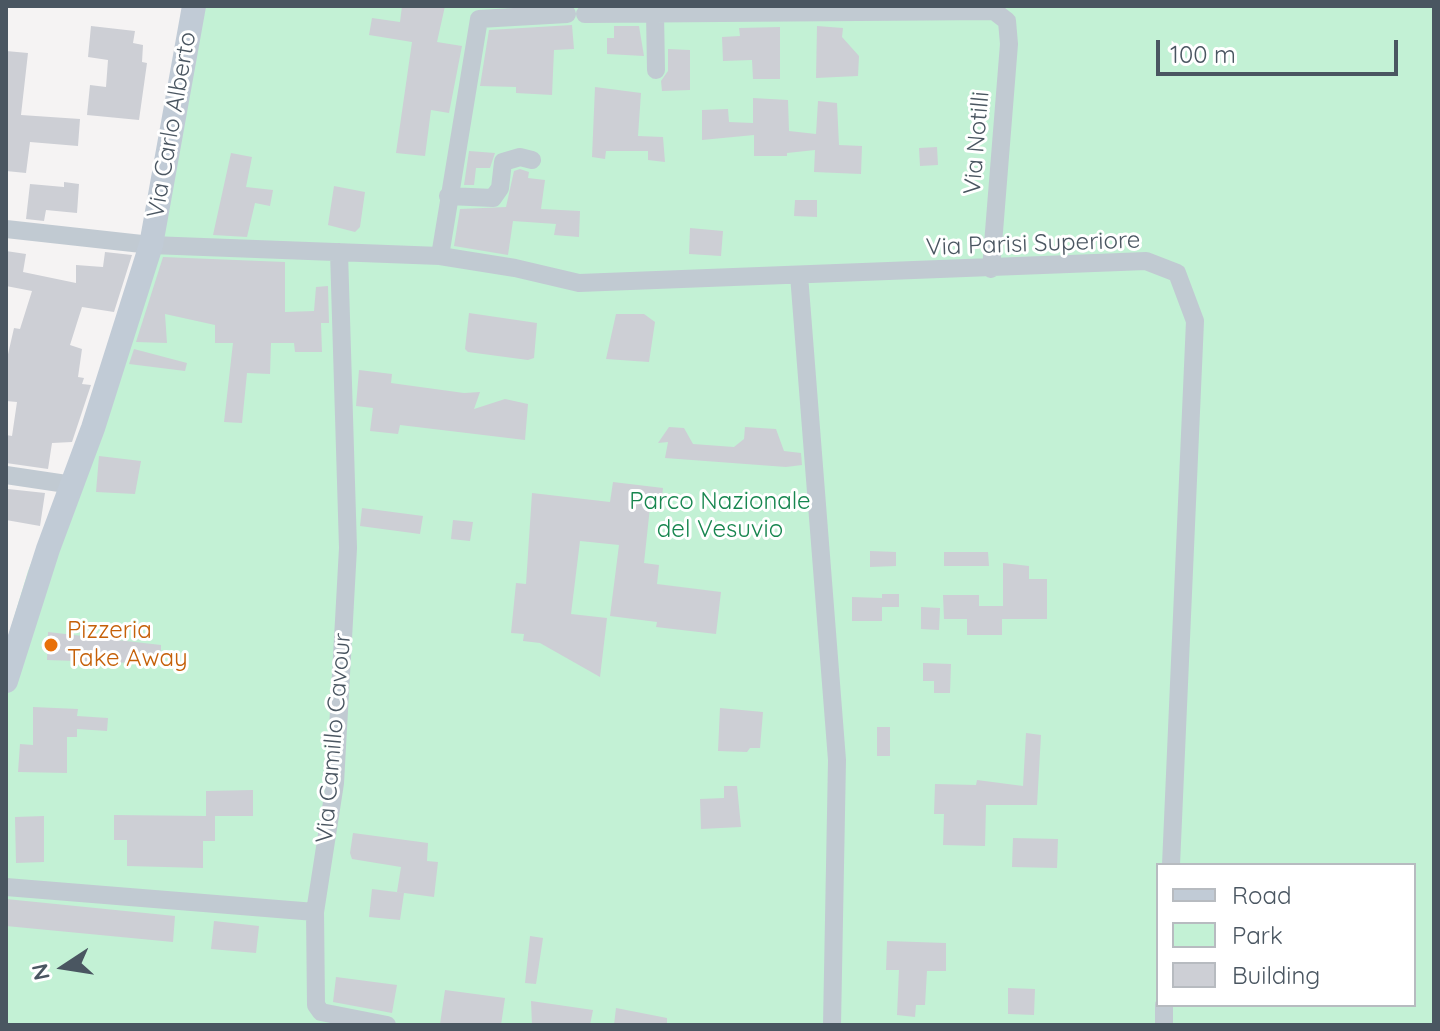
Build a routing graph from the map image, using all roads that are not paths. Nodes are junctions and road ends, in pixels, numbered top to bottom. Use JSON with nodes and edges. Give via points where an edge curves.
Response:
{"nodes":[{"id":1,"x":194,"y":6,"type":"edge"},
{"id":2,"x":760,"y":9,"type":"edge"},
{"id":3,"x":630,"y":10,"type":"edge"},
{"id":4,"x":503,"y":11,"type":"edge"},
{"id":5,"x":655,"y":13,"type":"junction"},
{"id":6,"x":1012,"y":14,"type":"edge"},
{"id":7,"x":656,"y":70,"type":"dead end"},
{"id":8,"x":532,"y":160,"type":"dead end"},
{"id":9,"x":448,"y":196,"type":"junction"},
{"id":10,"x":493,"y":198,"type":"junction"},
{"id":11,"x":496,"y":217,"type":"dead end"},
{"id":12,"x":6,"y":229,"type":"edge"},
{"id":13,"x":151,"y":245,"type":"junction"},
{"id":14,"x":339,"y":252,"type":"junction"},
{"id":15,"x":440,"y":256,"type":"junction"},
{"id":16,"x":991,"y":269,"type":"junction"},
{"id":17,"x":799,"y":275,"type":"junction"},
{"id":18,"x":6,"y":475,"type":"edge"},
{"id":19,"x":73,"y":485,"type":"junction"},
{"id":20,"x":6,"y":681,"type":"edge"},
{"id":21,"x":1171,"y":863,"type":"edge"},
{"id":22,"x":6,"y":887,"type":"edge"},
{"id":23,"x":315,"y":912,"type":"junction"},
{"id":24,"x":387,"y":1025,"type":"edge"},
{"id":25,"x":832,"y":1025,"type":"edge"}],
"edges":[{"from":1,"to":13,"type":"street","name":"Via Carlo Alberto"},
{"from":2,"to":5,"type":"street","name":"Via Notilli"},
{"from":2,"to":6,"type":"street","name":"Via Notilli","via":[[973,9]]},
{"from":3,"to":4,"type":"street","name":"Via Notilli"},
{"from":3,"to":5,"type":"street","name":"Via Notilli"},
{"from":4,"to":9,"type":"street","name":"Via Notilli","via":[[479,19]]},
{"from":5,"to":7,"type":"street"},
{"from":6,"to":16,"type":"street","name":"Via Notilli"},
{"from":8,"to":10,"type":"street","via":[[503,162],[500,188]]},
{"from":9,"to":10,"type":"street"},
{"from":9,"to":15,"type":"street","name":"Via Notilli"},
{"from":10,"to":11,"type":"street"},
{"from":12,"to":13,"type":"street","name":"Via Parisi Superiore"},
{"from":13,"to":14,"type":"street","name":"Via Parisi Superiore"},
{"from":13,"to":19,"type":"street"},
{"from":14,"to":15,"type":"street","name":"Via Parisi Superiore"},
{"from":14,"to":23,"type":"street","name":"Via Camillo Cavour","via":[[348,548],[335,783]]},
{"from":15,"to":17,"type":"street","name":"Via Parisi Superiore","via":[[579,283]]},
{"from":16,"to":17,"type":"street","name":"Via Parisi Superiore"},
{"from":16,"to":21,"type":"street","name":"Via Parisi Superiore","via":[[1146,261],[1177,273],[1195,321]]},
{"from":17,"to":25,"type":"street","via":[[837,760]]},
{"from":18,"to":19,"type":"street"},
{"from":19,"to":20,"type":"street"},
{"from":22,"to":23,"type":"street"},
{"from":23,"to":24,"type":"street","name":"Via Camillo Cavour","via":[[316,1005],[321,1012]]}]}
